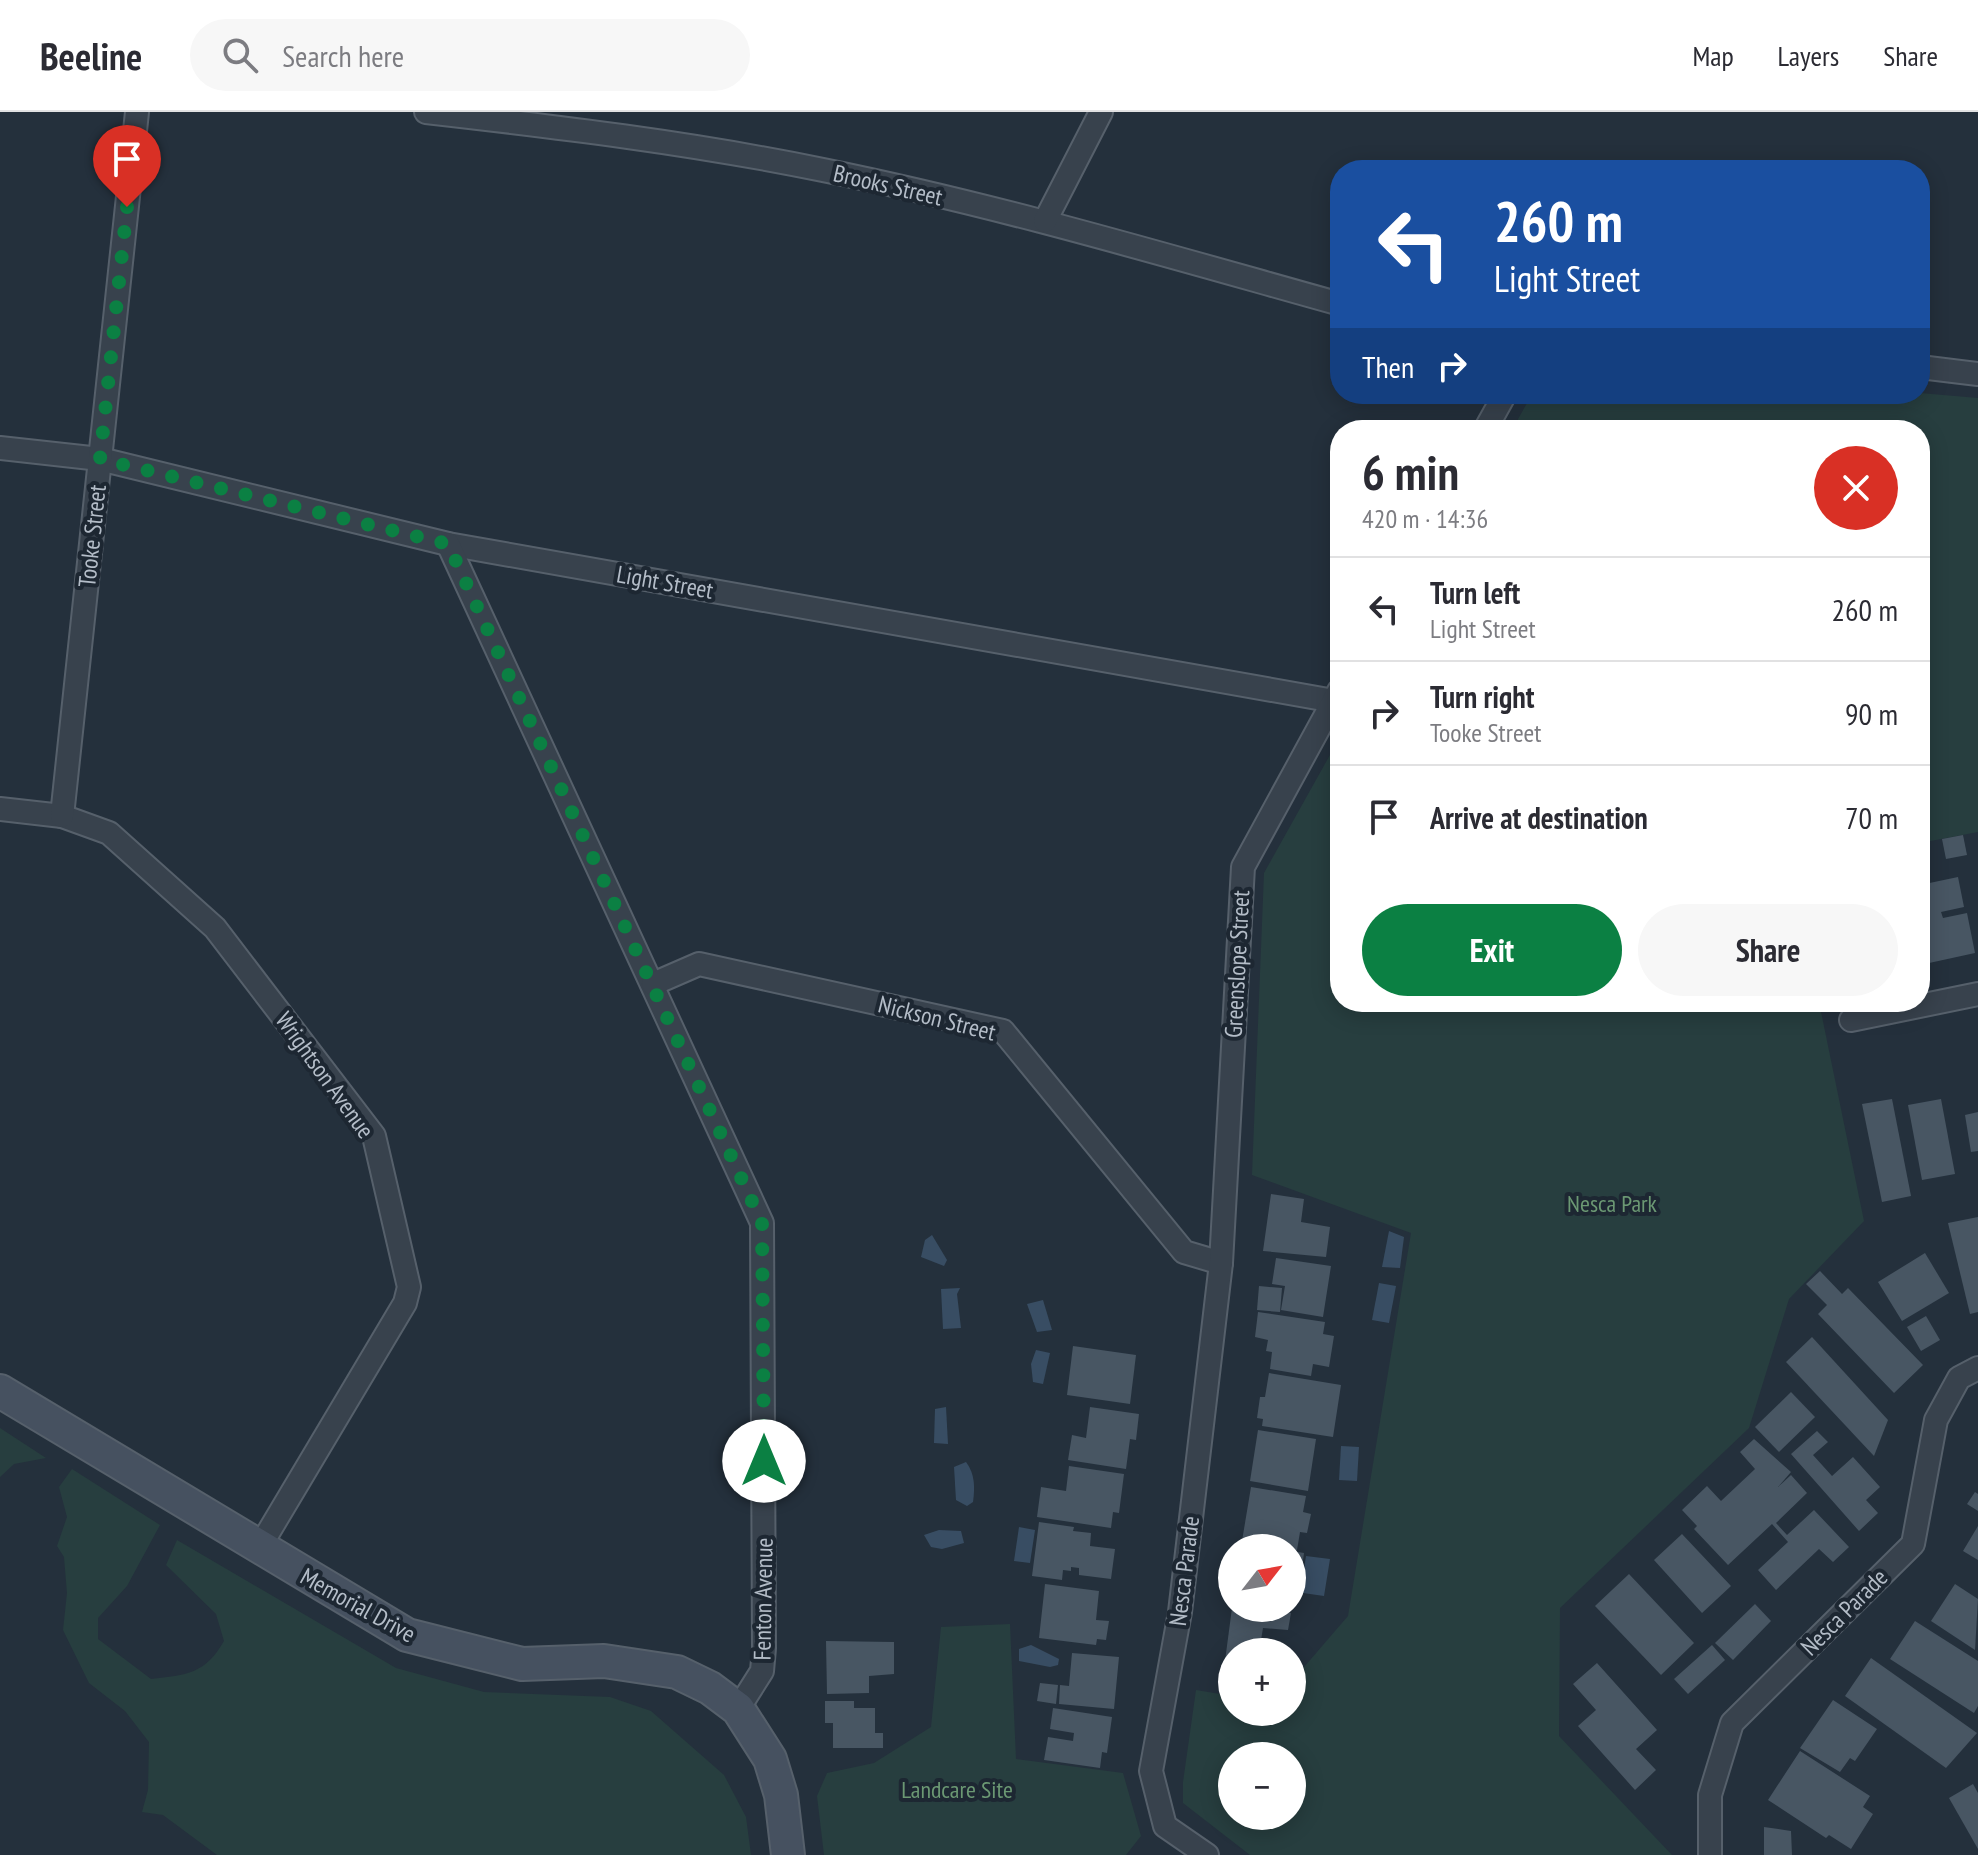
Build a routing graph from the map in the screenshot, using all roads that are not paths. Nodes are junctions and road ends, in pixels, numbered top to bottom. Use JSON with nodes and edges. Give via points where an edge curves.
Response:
{"nodes":[{"id":1,"x":137,"y":112,"type":"edge"},
{"id":2,"x":426,"y":112,"type":"edge"},
{"id":3,"x":1101,"y":112,"type":"edge"},
{"id":4,"x":1045,"y":221,"type":"junction"},
{"id":5,"x":1330,"y":301,"type":"edge"},
{"id":6,"x":1930,"y":368,"type":"edge"},
{"id":7,"x":1978,"y":374,"type":"edge"},
{"id":8,"x":0,"y":448,"type":"edge"},
{"id":9,"x":100,"y":459,"type":"junction"},
{"id":10,"x":448,"y":544,"type":"junction"},
{"id":11,"x":1330,"y":695,"type":"edge"},
{"id":12,"x":1330,"y":709,"type":"edge"},
{"id":13,"x":0,"y":809,"type":"edge"},
{"id":14,"x":62,"y":816,"type":"junction"},
{"id":15,"x":653,"y":984,"type":"junction"},
{"id":16,"x":1978,"y":994,"type":"edge"},
{"id":17,"x":1930,"y":1004,"type":"edge"},
{"id":18,"x":1890,"y":1012,"type":"edge"},
{"id":19,"x":1851,"y":1020,"type":"dead end"},
{"id":20,"x":1221,"y":1263,"type":"junction"},
{"id":21,"x":1978,"y":1368,"type":"edge"},
{"id":22,"x":0,"y":1391,"type":"edge"},
{"id":23,"x":259,"y":1548,"type":"junction"},
{"id":24,"x":738,"y":1709,"type":"junction"},
{"id":25,"x":788,"y":1855,"type":"edge"},
{"id":26,"x":1207,"y":1855,"type":"edge"},
{"id":27,"x":1710,"y":1855,"type":"edge"}],
"edges":[{"from":1,"to":9,"type":"street","name":"Tooke Street"},
{"from":2,"to":4,"type":"street","name":"Brooks Street","via":[[593,131],[821,169]]},
{"from":3,"to":4,"type":"street"},
{"from":4,"to":5,"type":"street","name":"Brooks Street"},
{"from":6,"to":7,"type":"street"},
{"from":8,"to":9,"type":"street","name":"Light Street"},
{"from":9,"to":10,"type":"street","name":"Light Street"},
{"from":9,"to":14,"type":"street","name":"Tooke Street"},
{"from":10,"to":11,"type":"street","name":"Light Street"},
{"from":10,"to":15,"type":"street","name":"Fenton Avenue"},
{"from":12,"to":20,"type":"street","name":"Greenslope Street","via":[[1243,867]]},
{"from":13,"to":14,"type":"street","name":"Wrightson Avenue"},
{"from":14,"to":23,"type":"street","name":"Wrightson Avenue","via":[[109,833],[215,928],[374,1136],[409,1287],[405,1303]]},
{"from":15,"to":20,"type":"street","name":"Nickson Street","via":[[699,964],[1003,1031],[1184,1252]]},
{"from":15,"to":24,"type":"street","name":"Fenton Avenue","via":[[762,1223],[764,1648],[762,1671]]},
{"from":16,"to":17,"type":"street"},
{"from":18,"to":19,"type":"street"},
{"from":20,"to":26,"type":"street","name":"Nesca Parade","via":[[1180,1612],[1151,1771],[1165,1826]]},
{"from":21,"to":27,"type":"street","name":"Nesca Parade","via":[[1959,1378],[1936,1420],[1913,1544],[1732,1723],[1710,1795]]},
{"from":22,"to":23,"type":"main road","name":"Memorial Drive"},
{"from":23,"to":24,"type":"main road","name":"Memorial Drive","via":[[420,1641],[522,1664],[604,1661],[677,1672]]},
{"from":24,"to":25,"type":"main road","name":"Memorial Drive","via":[[770,1759],[781,1795]]}]}
